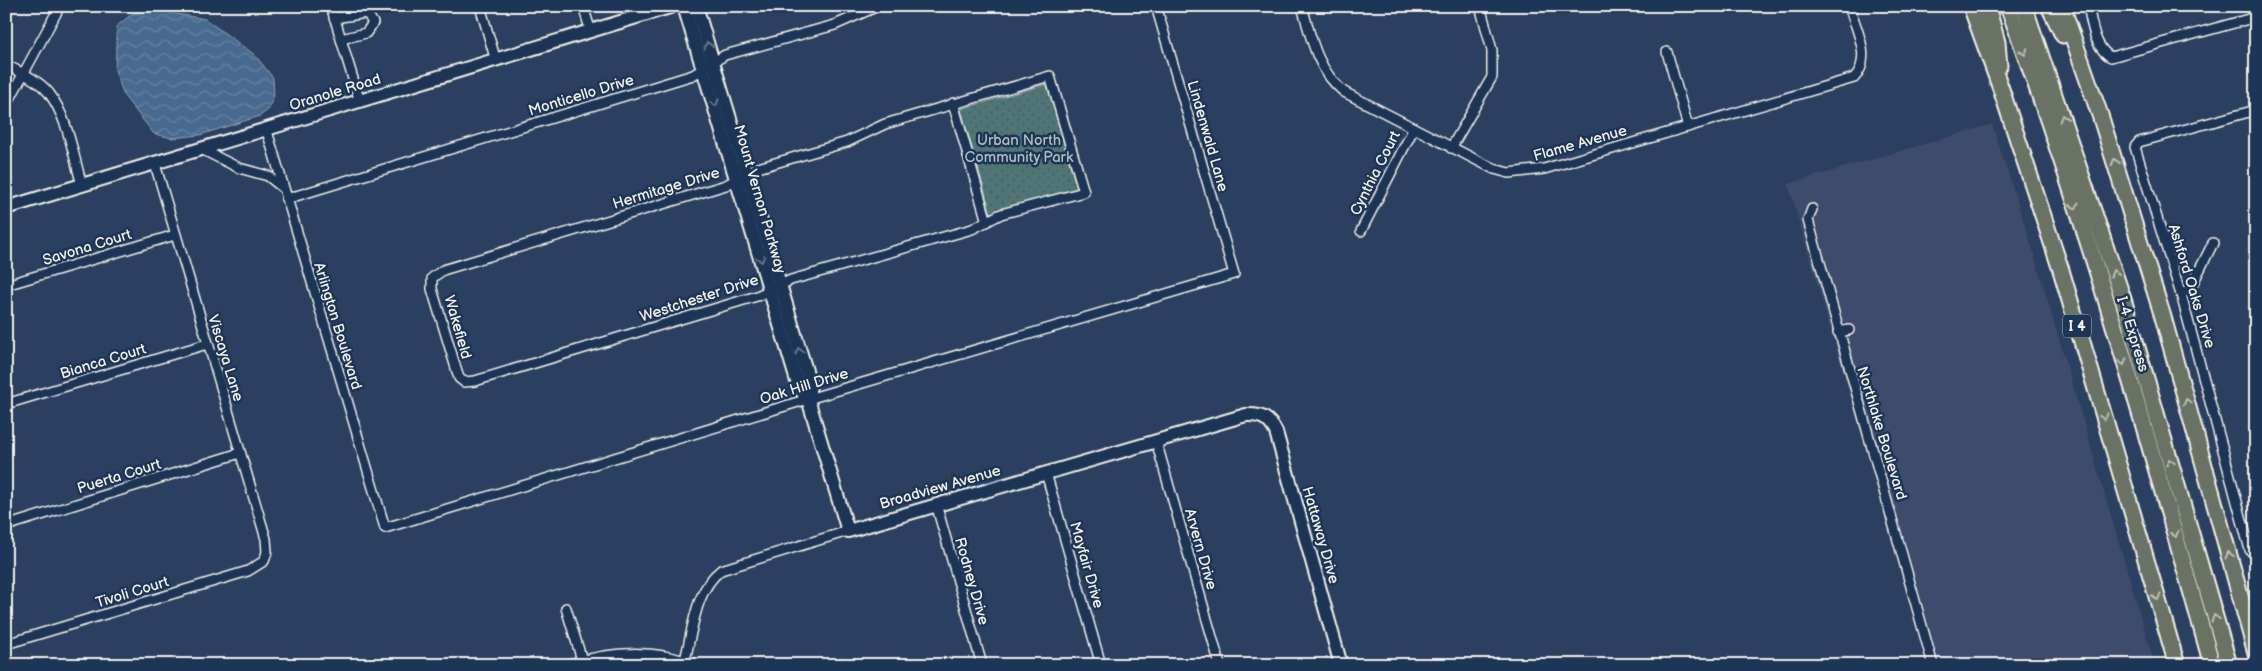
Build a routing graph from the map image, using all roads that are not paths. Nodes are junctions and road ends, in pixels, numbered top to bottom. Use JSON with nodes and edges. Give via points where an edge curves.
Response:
{"nodes":[{"id":1,"x":60,"y":6,"type":"edge"},
{"id":2,"x":331,"y":6,"type":"edge"},
{"id":3,"x":480,"y":6,"type":"edge"},
{"id":4,"x":583,"y":6,"type":"edge"},
{"id":5,"x":673,"y":6,"type":"edge"},
{"id":6,"x":686,"y":6,"type":"edge"},
{"id":7,"x":693,"y":6,"type":"edge"},
{"id":8,"x":878,"y":6,"type":"edge"},
{"id":9,"x":1156,"y":6,"type":"edge"},
{"id":10,"x":1302,"y":6,"type":"edge"},
{"id":11,"x":1480,"y":6,"type":"edge"},
{"id":12,"x":1849,"y":6,"type":"edge"},
{"id":13,"x":1971,"y":6,"type":"edge"},
{"id":14,"x":1987,"y":6,"type":"edge"},
{"id":15,"x":2008,"y":6,"type":"edge"},
{"id":16,"x":2024,"y":6,"type":"edge"},
{"id":17,"x":2049,"y":6,"type":"edge"},
{"id":18,"x":2062,"y":6,"type":"edge"},
{"id":19,"x":2088,"y":6,"type":"edge"},
{"id":20,"x":2256,"y":17,"type":"edge"},
{"id":21,"x":334,"y":18,"type":"junction"},
{"id":22,"x":590,"y":32,"type":"junction"},
{"id":23,"x":341,"y":39,"type":"junction"},
{"id":24,"x":1667,"y":52,"type":"dead end"},
{"id":25,"x":496,"y":60,"type":"junction"},
{"id":26,"x":6,"y":65,"type":"edge"},
{"id":27,"x":709,"y":67,"type":"junction"},
{"id":28,"x":24,"y":74,"type":"junction"},
{"id":29,"x":2001,"y":90,"type":"junction"},
{"id":30,"x":2093,"y":97,"type":"junction"},
{"id":31,"x":360,"y":102,"type":"junction"},
{"id":32,"x":953,"y":103,"type":"junction"},
{"id":33,"x":6,"y":106,"type":"edge"},
{"id":34,"x":2256,"y":110,"type":"edge"},
{"id":35,"x":1688,"y":127,"type":"junction"},
{"id":36,"x":1414,"y":128,"type":"junction"},
{"id":37,"x":267,"y":130,"type":"junction"},
{"id":38,"x":1451,"y":148,"type":"junction"},
{"id":39,"x":203,"y":150,"type":"junction"},
{"id":40,"x":155,"y":164,"type":"junction"},
{"id":41,"x":743,"y":178,"type":"junction"},
{"id":42,"x":82,"y":185,"type":"junction"},
{"id":43,"x":283,"y":188,"type":"junction"},
{"id":44,"x":1084,"y":192,"type":"joint"},
{"id":45,"x":286,"y":199,"type":"junction"},
{"id":46,"x":6,"y":208,"type":"edge"},
{"id":47,"x":1812,"y":209,"type":"dead end"},
{"id":48,"x":987,"y":222,"type":"junction"},
{"id":49,"x":1361,"y":231,"type":"dead end"},
{"id":50,"x":175,"y":235,"type":"junction"},
{"id":51,"x":2213,"y":243,"type":"dead end"},
{"id":52,"x":1234,"y":274,"type":"joint"},
{"id":53,"x":432,"y":278,"type":"joint"},
{"id":54,"x":6,"y":285,"type":"edge"},
{"id":55,"x":774,"y":288,"type":"junction"},
{"id":56,"x":2181,"y":294,"type":"junction"},
{"id":57,"x":1849,"y":330,"type":"dead end"},
{"id":58,"x":1838,"y":332,"type":"junction"},
{"id":59,"x":207,"y":344,"type":"junction"},
{"id":60,"x":464,"y":382,"type":"joint"},
{"id":61,"x":808,"y":398,"type":"junction"},
{"id":62,"x":6,"y":404,"type":"edge"},
{"id":63,"x":1265,"y":417,"type":"joint"},
{"id":64,"x":1156,"y":441,"type":"junction"},
{"id":65,"x":240,"y":453,"type":"junction"},
{"id":66,"x":1046,"y":473,"type":"junction"},
{"id":67,"x":936,"y":504,"type":"junction"},
{"id":68,"x":6,"y":526,"type":"edge"},
{"id":69,"x":384,"y":528,"type":"joint"},
{"id":70,"x":848,"y":531,"type":"junction"},
{"id":71,"x":2256,"y":555,"type":"edge"},
{"id":72,"x":264,"y":561,"type":"joint"},
{"id":73,"x":566,"y":608,"type":"dead end"},
{"id":74,"x":6,"y":644,"type":"edge"},
{"id":75,"x":2256,"y":653,"type":"edge"},
{"id":76,"x":582,"y":660,"type":"junction"},
{"id":77,"x":685,"y":660,"type":"junction"},
{"id":78,"x":566,"y":665,"type":"edge"},
{"id":79,"x":697,"y":665,"type":"edge"},
{"id":80,"x":982,"y":665,"type":"edge"},
{"id":81,"x":1101,"y":665,"type":"edge"},
{"id":82,"x":1220,"y":665,"type":"edge"},
{"id":83,"x":1341,"y":665,"type":"edge"},
{"id":84,"x":1933,"y":665,"type":"edge"},
{"id":85,"x":2177,"y":665,"type":"edge"},
{"id":86,"x":2212,"y":665,"type":"edge"},
{"id":87,"x":2229,"y":665,"type":"edge"}],
"edges":[{"from":1,"to":28,"type":"street"},
{"from":2,"to":21,"type":"street"},
{"from":3,"to":25,"type":"street"},
{"from":4,"to":22,"type":"street"},
{"from":5,"to":22,"type":"street","name":"Oranole Road"},
{"from":6,"to":27,"type":"street","name":"Mount Vernon Parkway"},
{"from":27,"to":7,"type":"street","name":"Mount Vernon Parkway","one_way":true,"via":[[697,9]]},
{"from":8,"to":27,"type":"street","name":"Monticello Drive","via":[[835,25],[726,55]]},
{"from":9,"to":52,"type":"street","name":"Lindenwald Lane"},
{"from":10,"to":36,"type":"street","name":"Flame Avenue","via":[[1316,54],[1333,83],[1344,92]]},
{"from":11,"to":38,"type":"street","via":[[1492,50],[1492,77]]},
{"from":12,"to":35,"type":"street","name":"Flame Avenue","via":[[1863,53],[1860,72],[1854,78]]},
{"from":13,"to":29,"type":"highway","number":"I 4"},
{"from":14,"to":29,"type":"highway","via":[[1996,42]]},
{"from":15,"to":86,"type":"highway","name":"I-4 Express","one_way":true,"via":[[2100,285]]},
{"from":87,"to":16,"type":"highway","name":"I-4 Express","one_way":true,"via":[[2123,300]]},
{"from":17,"to":30,"type":"highway"},
{"from":18,"to":30,"type":"highway"},
{"from":19,"to":20,"type":"street","via":[[2096,40],[2105,54],[2111,57]]},
{"from":21,"to":23,"type":"street"},
{"from":21,"to":23,"type":"street","via":[[367,13],[373,23],[366,33]]},
{"from":22,"to":25,"type":"street","name":"Oranole Road"},
{"from":23,"to":31,"type":"street"},
{"from":24,"to":35,"type":"street"},
{"from":25,"to":31,"type":"street","name":"Oranole Road"},
{"from":26,"to":28,"type":"street"},
{"from":27,"to":41,"type":"street","name":"Mount Vernon Parkway"},
{"from":27,"to":45,"type":"street","name":"Monticello Drive","via":[[693,76]]},
{"from":28,"to":33,"type":"street"},
{"from":28,"to":42,"type":"street","via":[[48,91],[58,106]]},
{"from":29,"to":85,"type":"highway","number":"I 4","one_way":true,"via":[[2060,270]]},
{"from":75,"to":30,"type":"highway","one_way":true,"via":[[2163,317]]},
{"from":31,"to":37,"type":"street","name":"Oranole Road"},
{"from":32,"to":41,"type":"street","name":"Hermitage Drive","via":[[885,124],[847,142],[758,168]]},
{"from":32,"to":44,"type":"street","name":"Hermitage Drive","via":[[1050,76]]},
{"from":32,"to":48,"type":"street"},
{"from":34,"to":56,"type":"street","name":"Ashford Oaks Drive","via":[[2138,142],[2135,147]]},
{"from":35,"to":38,"type":"street","name":"Flame Avenue","via":[[1524,173],[1494,169]]},
{"from":36,"to":38,"type":"street","name":"Flame Avenue"},
{"from":36,"to":49,"type":"street","name":"Cynthia Court"},
{"from":37,"to":39,"type":"street","name":"Oranole Road"},
{"from":37,"to":43,"type":"street","name":"Arlington Boulevard"},
{"from":39,"to":40,"type":"street","name":"Oranole Road"},
{"from":39,"to":43,"type":"street","via":[[239,168],[268,176]]},
{"from":40,"to":42,"type":"street","name":"Oranole Road"},
{"from":40,"to":50,"type":"street","name":"Viscaya Lane"},
{"from":41,"to":53,"type":"street","name":"Hermitage Drive","via":[[443,270]]},
{"from":41,"to":55,"type":"street","name":"Mount Vernon Parkway"},
{"from":42,"to":46,"type":"street","name":"Oranole Road"},
{"from":43,"to":45,"type":"street","name":"Arlington Boulevard"},
{"from":44,"to":48,"type":"street","name":"Westchester Drive","via":[[1001,214]]},
{"from":45,"to":69,"type":"street","name":"Arlington Boulevard"},
{"from":47,"to":58,"type":"street","name":"Northlake Boulevard","via":[[1808,220]]},
{"from":48,"to":55,"type":"street","name":"Westchester Drive","via":[[791,280]]},
{"from":50,"to":54,"type":"street","name":"Savona Court"},
{"from":50,"to":59,"type":"street","name":"Viscaya Lane"},
{"from":51,"to":56,"type":"street","via":[[2190,288]]},
{"from":52,"to":61,"type":"street","name":"Oak Hill Drive"},
{"from":53,"to":60,"type":"street","name":"Wakefield","via":[[432,289],[457,374]]},
{"from":55,"to":60,"type":"street","name":"Westchester Drive","via":[[485,379]]},
{"from":55,"to":61,"type":"street","name":"Mount Vernon Parkway","via":[[810,384]]},
{"from":56,"to":71,"type":"street","name":"Ashford Oaks Drive","via":[[2250,550]]},
{"from":57,"to":58,"type":"street"},
{"from":58,"to":84,"type":"street","name":"Northlake Boulevard"},
{"from":59,"to":62,"type":"street","name":"Bianca Court"},
{"from":59,"to":65,"type":"street","name":"Viscaya Lane"},
{"from":61,"to":69,"type":"street","name":"Oak Hill Drive"},
{"from":61,"to":70,"type":"street","name":"Mount Vernon Parkway"},
{"from":63,"to":64,"type":"street","name":"Broadview Avenue","via":[[1246,414]]},
{"from":63,"to":83,"type":"street","name":"Hattaway Drive","via":[[1276,432]]},
{"from":64,"to":66,"type":"street","name":"Broadview Avenue"},
{"from":64,"to":82,"type":"street","name":"Arvern Drive"},
{"from":65,"to":68,"type":"street","name":"Puerta Court"},
{"from":65,"to":72,"type":"street","name":"Viscaya Lane","via":[[266,539]]},
{"from":66,"to":67,"type":"street","name":"Broadview Avenue"},
{"from":66,"to":81,"type":"street","name":"Mayfair Drive"},
{"from":67,"to":70,"type":"street","name":"Broadview Avenue"},
{"from":67,"to":80,"type":"street","name":"Rodney Drive"},
{"from":70,"to":77,"type":"street","name":"Broadview Avenue","via":[[721,570],[702,591]]},
{"from":72,"to":74,"type":"street","name":"Tivoli Court","via":[[248,571]]},
{"from":73,"to":76,"type":"street"},
{"from":76,"to":77,"type":"street","via":[[632,652]]},
{"from":76,"to":78,"type":"street"},
{"from":77,"to":79,"type":"street"}]}
